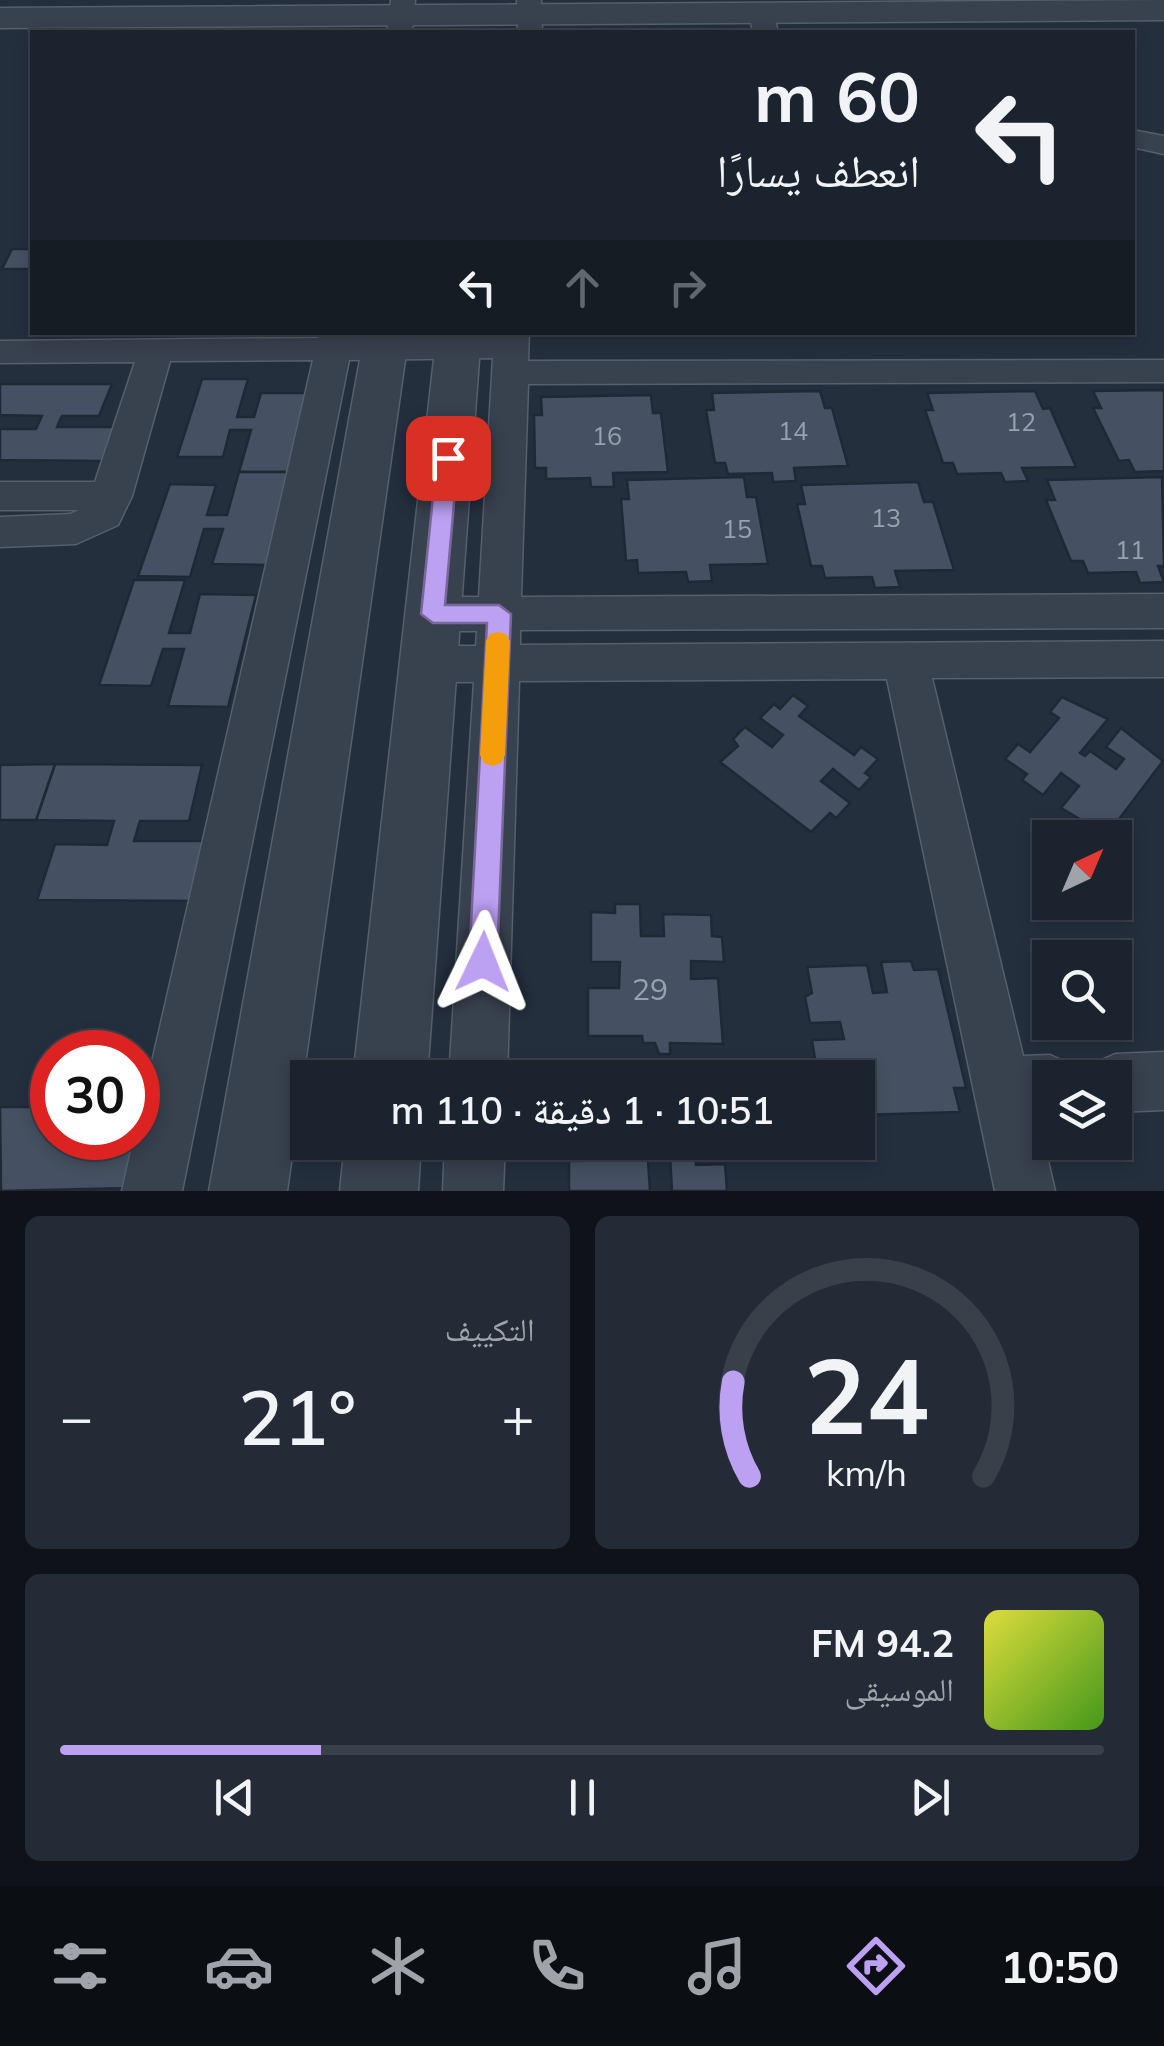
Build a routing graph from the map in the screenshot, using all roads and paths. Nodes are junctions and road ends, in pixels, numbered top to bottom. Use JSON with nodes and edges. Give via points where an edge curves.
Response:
{"nodes":[{"id":1,"x":1164,"y":10,"type":"edge"},
{"id":2,"x":402,"y":16,"type":"edge"},
{"id":3,"x":439,"y":16,"type":"edge"},
{"id":4,"x":489,"y":16,"type":"edge"},
{"id":5,"x":530,"y":16,"type":"edge"},
{"id":6,"x":0,"y":18,"type":"edge"},
{"id":7,"x":764,"y":23,"type":"edge"},
{"id":8,"x":1135,"y":139,"type":"edge"},
{"id":9,"x":1164,"y":146,"type":"edge"},
{"id":10,"x":827,"y":335,"type":"edge"},
{"id":11,"x":361,"y":341,"type":"edge"},
{"id":12,"x":490,"y":347,"type":"edge"},
{"id":13,"x":156,"y":351,"type":"junction"},
{"id":14,"x":0,"y":352,"type":"edge"},
{"id":15,"x":1164,"y":371,"type":"edge"},
{"id":16,"x":834,"y":372,"type":"junction"},
{"id":17,"x":0,"y":496,"type":"edge"},
{"id":18,"x":112,"y":496,"type":"junction"},
{"id":19,"x":0,"y":532,"type":"edge"},
{"id":20,"x":1164,"y":611,"type":"edge"},
{"id":21,"x":499,"y":614,"type":"junction"},
{"id":22,"x":430,"y":639,"type":"junction"},
{"id":23,"x":1164,"y":660,"type":"edge"},
{"id":24,"x":906,"y":662,"type":"junction"},
{"id":25,"x":497,"y":664,"type":"junction"},
{"id":26,"x":392,"y":1060,"type":"edge"},
{"id":27,"x":479,"y":1060,"type":"edge"},
{"id":28,"x":1164,"y":1081,"type":"edge"},
{"id":29,"x":1132,"y":1082,"type":"edge"},
{"id":30,"x":1026,"y":1085,"type":"edge"},
{"id":31,"x":382,"y":1160,"type":"edge"},
{"id":32,"x":474,"y":1160,"type":"edge"},
{"id":33,"x":152,"y":1191,"type":"edge"},
{"id":34,"x":248,"y":1191,"type":"edge"},
{"id":35,"x":379,"y":1191,"type":"edge"},
{"id":36,"x":473,"y":1191,"type":"edge"},
{"id":37,"x":1025,"y":1191,"type":"edge"}],
"edges":[{"from":1,"to":7,"type":"street"},
{"from":2,"to":3,"type":"street"},
{"from":2,"to":6,"type":"street"},
{"from":3,"to":4,"type":"street"},
{"from":4,"to":5,"type":"street"},
{"from":5,"to":7,"type":"street"},
{"from":8,"to":9,"type":"street"},
{"from":10,"to":16,"type":"street"},
{"from":11,"to":12,"type":"street"},
{"from":11,"to":13,"type":"street"},
{"from":11,"to":33,"type":"street"},
{"from":11,"to":34,"type":"street"},
{"from":12,"to":16,"type":"street"},
{"from":12,"to":21,"type":"street"},
{"from":12,"to":22,"type":"street"},
{"from":13,"to":14,"type":"street"},
{"from":13,"to":18,"type":"street"},
{"from":15,"to":16,"type":"street"},
{"from":17,"to":18,"type":"street"},
{"from":18,"to":19,"type":"street","via":[[104,515],[76,529]]},
{"from":20,"to":21,"type":"street"},
{"from":21,"to":22,"type":"street"},
{"from":21,"to":25,"type":"street"},
{"from":22,"to":25,"type":"street"},
{"from":22,"to":26,"type":"street"},
{"from":23,"to":24,"type":"street"},
{"from":24,"to":25,"type":"street"},
{"from":24,"to":30,"type":"street"},
{"from":25,"to":27,"type":"street"},
{"from":28,"to":29,"type":"street"},
{"from":30,"to":37,"type":"street"},
{"from":31,"to":35,"type":"street"},
{"from":32,"to":36,"type":"street"}]}
